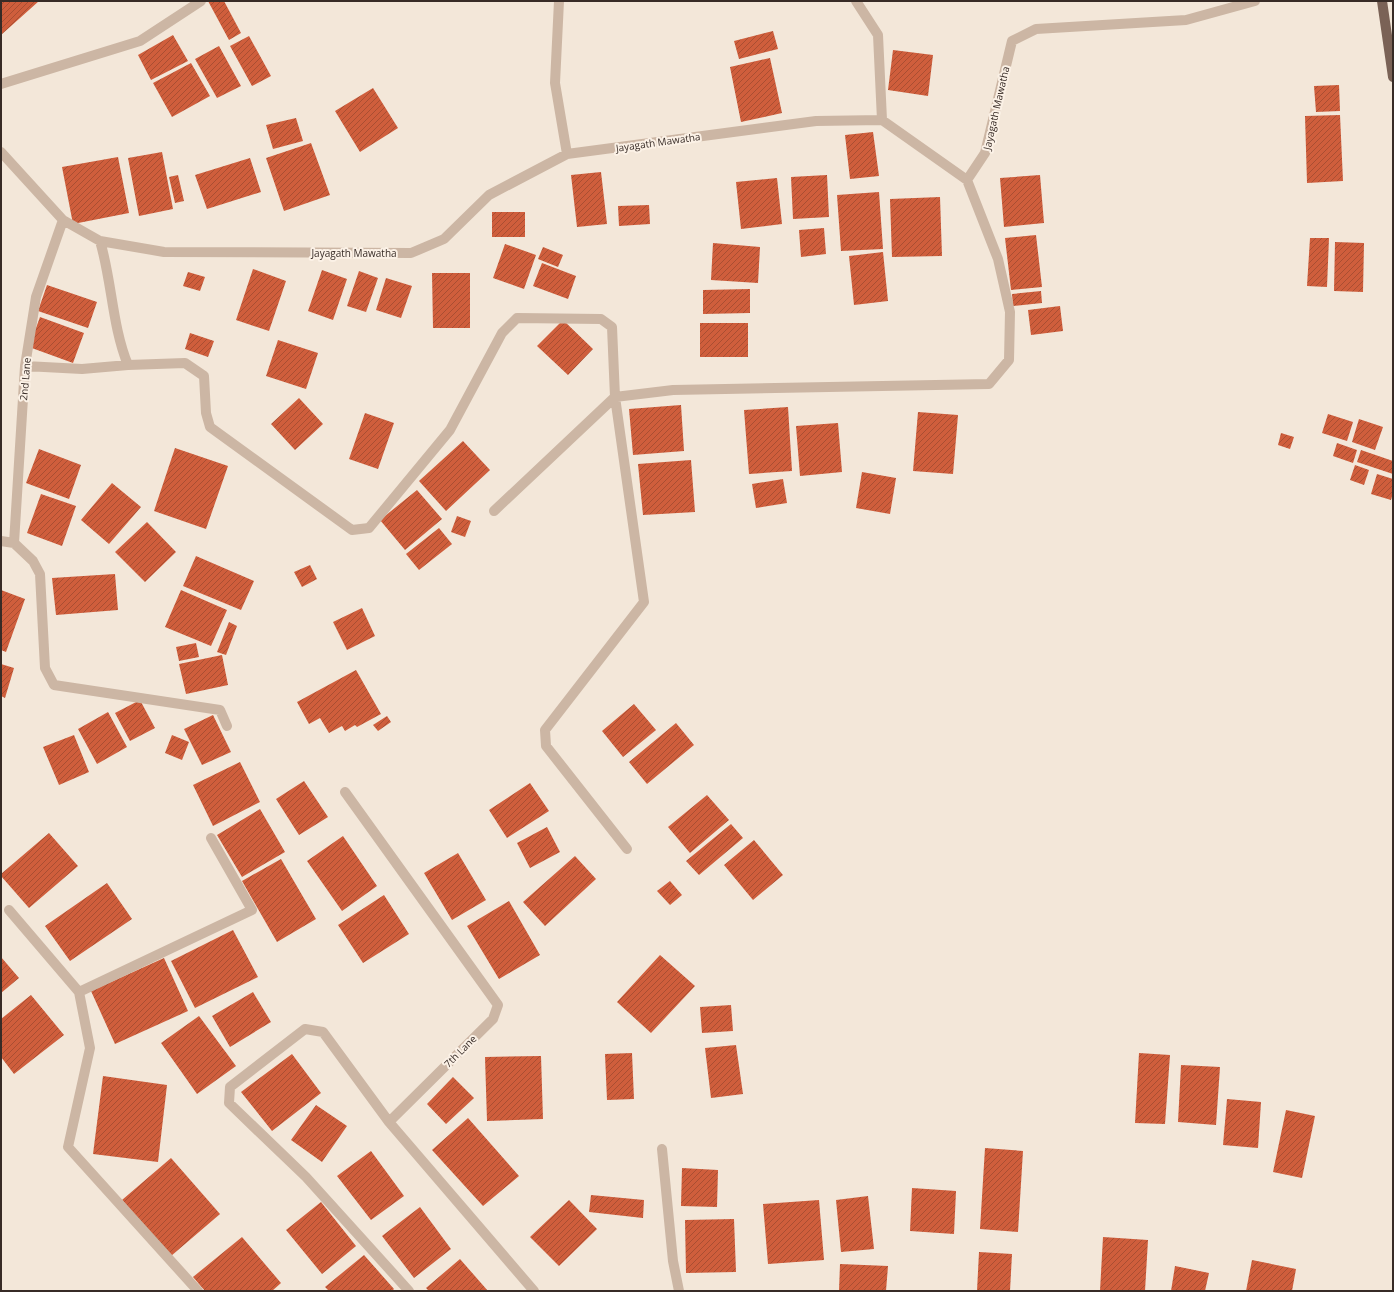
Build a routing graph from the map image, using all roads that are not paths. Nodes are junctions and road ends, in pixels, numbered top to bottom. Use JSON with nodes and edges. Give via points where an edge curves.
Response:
{"nodes":[{"id":1,"x":201,"y":1,"type":"edge"},
{"id":2,"x":559,"y":1,"type":"edge"},
{"id":3,"x":856,"y":1,"type":"edge"},
{"id":4,"x":1255,"y":1,"type":"edge"},
{"id":5,"x":1382,"y":1,"type":"edge"},
{"id":6,"x":1390,"y":28,"type":"edge"},
{"id":7,"x":1393,"y":77,"type":"edge"},
{"id":8,"x":1,"y":84,"type":"edge"},
{"id":9,"x":882,"y":120,"type":"junction"},
{"id":10,"x":1,"y":152,"type":"edge"},
{"id":11,"x":567,"y":154,"type":"junction"},
{"id":12,"x":967,"y":180,"type":"junction"},
{"id":13,"x":63,"y":220,"type":"junction"},
{"id":14,"x":100,"y":241,"type":"junction"},
{"id":15,"x":128,"y":364,"type":"junction"},
{"id":16,"x":25,"y":366,"type":"junction"},
{"id":17,"x":615,"y":397,"type":"junction"},
{"id":18,"x":494,"y":511,"type":"dead end"},
{"id":19,"x":1,"y":541,"type":"edge"},
{"id":20,"x":14,"y":543,"type":"junction"},
{"id":21,"x":227,"y":726,"type":"dead end"},
{"id":22,"x":345,"y":792,"type":"dead end"},
{"id":23,"x":212,"y":838,"type":"dead end"},
{"id":24,"x":628,"y":849,"type":"dead end"},
{"id":25,"x":9,"y":910,"type":"dead end"},
{"id":26,"x":79,"y":992,"type":"junction"},
{"id":27,"x":389,"y":1122,"type":"junction"},
{"id":28,"x":662,"y":1150,"type":"dead end"},
{"id":29,"x":198,"y":1291,"type":"edge"},
{"id":30,"x":409,"y":1291,"type":"edge"},
{"id":31,"x":534,"y":1291,"type":"edge"},
{"id":32,"x":679,"y":1291,"type":"edge"}],
"edges":[{"from":1,"to":8,"type":"street","via":[[140,41]]},
{"from":2,"to":11,"type":"street","via":[[555,83]]},
{"from":3,"to":9,"type":"street","via":[[878,36]]},
{"from":4,"to":12,"type":"street","name":"Jayagath Mawatha","via":[[1186,20],[1036,29],[1012,41],[985,154]]},
{"from":5,"to":6,"type":"main road"},
{"from":6,"to":7,"type":"main road"},
{"from":9,"to":11,"type":"street","name":"Jayagath Mawatha","via":[[816,121]]},
{"from":9,"to":12,"type":"street"},
{"from":10,"to":13,"type":"street","name":"Jayagath Mawatha"},
{"from":11,"to":14,"type":"street","name":"Jayagath Mawatha","via":[[489,195],[444,239],[411,253],[164,252]]},
{"from":12,"to":17,"type":"street","via":[[998,259],[1010,312],[1009,360],[989,384],[674,390]]},
{"from":13,"to":14,"type":"street","name":"Jayagath Mawatha"},
{"from":13,"to":16,"type":"street","name":"2nd Lane","via":[[36,296]]},
{"from":14,"to":15,"type":"street","via":[[121,347]]},
{"from":15,"to":16,"type":"street","via":[[82,369]]},
{"from":15,"to":17,"type":"street","via":[[185,363],[204,376],[206,413],[210,427],[352,530],[369,528],[450,430],[502,333],[517,318],[601,319],[612,327]]},
{"from":16,"to":20,"type":"street","name":"2nd Lane"},
{"from":17,"to":18,"type":"street"},
{"from":17,"to":24,"type":"street","via":[[644,602],[545,730],[546,746]]},
{"from":19,"to":20,"type":"street"},
{"from":20,"to":21,"type":"street","via":[[33,561],[40,574],[45,668],[54,685],[220,710]]},
{"from":22,"to":27,"type":"street","name":"7th Lane","via":[[498,1004],[493,1019]]},
{"from":23,"to":26,"type":"street","via":[[252,910]]},
{"from":25,"to":26,"type":"street"},
{"from":26,"to":29,"type":"street","via":[[90,1048],[68,1147]]},
{"from":27,"to":30,"type":"street","via":[[323,1032],[305,1029],[230,1088],[229,1103],[306,1177]]},
{"from":27,"to":31,"type":"street"},
{"from":28,"to":32,"type":"street","via":[[673,1261]]}]}
